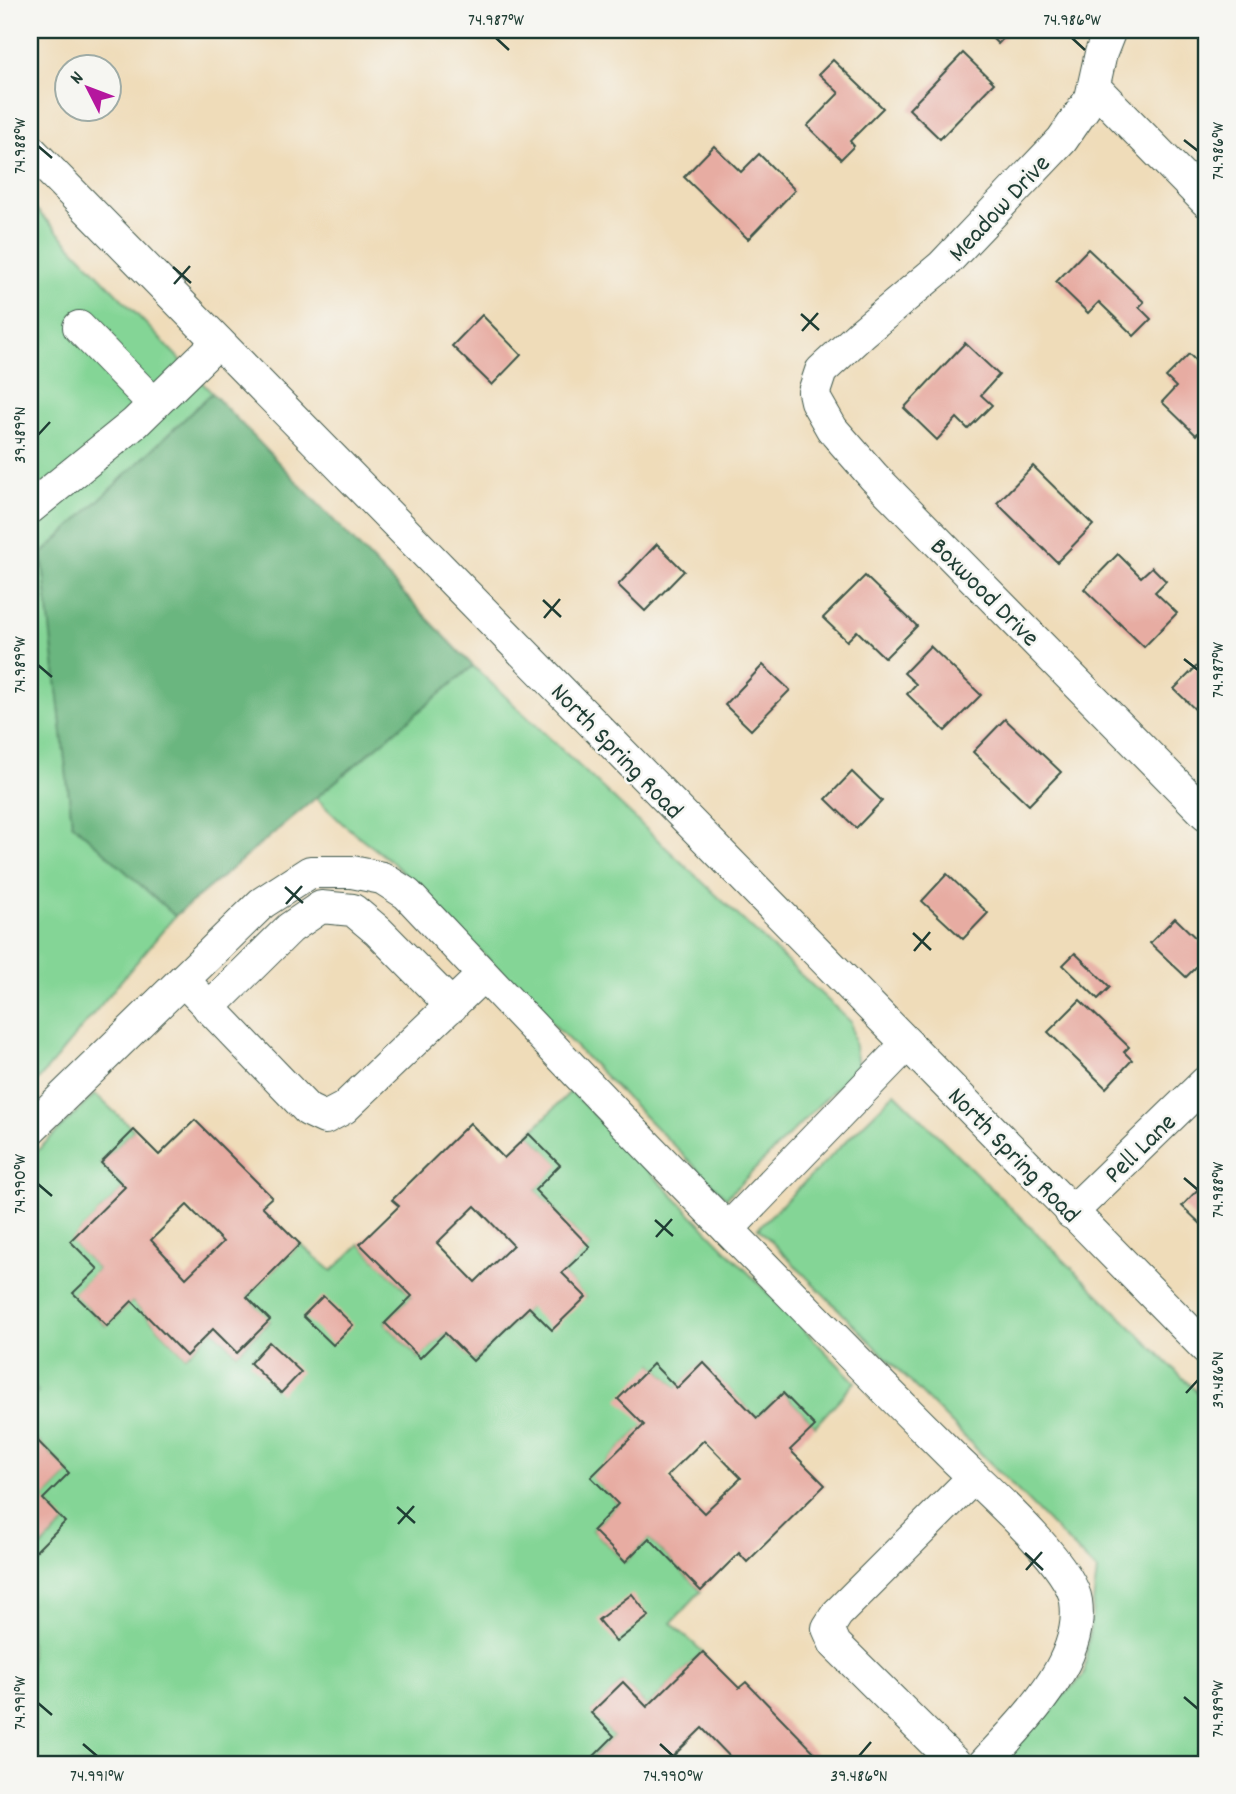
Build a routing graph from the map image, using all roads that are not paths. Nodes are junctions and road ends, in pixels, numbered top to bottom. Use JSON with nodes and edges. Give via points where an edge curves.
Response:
{"nodes":[{"id":1,"x":1110,"y":30,"type":"edge"},
{"id":2,"x":1094,"y":88,"type":"junction"},
{"id":3,"x":30,"y":150,"type":"edge"},
{"id":4,"x":1206,"y":201,"type":"edge"},
{"id":5,"x":79,"y":327,"type":"dead end"},
{"id":6,"x":218,"y":342,"type":"junction"},
{"id":7,"x":840,"y":353,"type":"joint"},
{"id":8,"x":155,"y":404,"type":"junction"},
{"id":9,"x":30,"y":508,"type":"edge"},
{"id":10,"x":1206,"y":814,"type":"edge"},
{"id":11,"x":483,"y":975,"type":"junction"},
{"id":12,"x":183,"y":980,"type":"junction"},
{"id":13,"x":452,"y":1006,"type":"junction"},
{"id":14,"x":209,"y":1008,"type":"junction"},
{"id":15,"x":906,"y":1044,"type":"junction"},
{"id":16,"x":1206,"y":1082,"type":"edge"},
{"id":17,"x":30,"y":1129,"type":"edge"},
{"id":18,"x":1071,"y":1213,"type":"junction"},
{"id":19,"x":728,"y":1229,"type":"junction"},
{"id":20,"x":1206,"y":1348,"type":"edge"},
{"id":21,"x":974,"y":1477,"type":"junction"},
{"id":22,"x":956,"y":1764,"type":"edge"},
{"id":23,"x":984,"y":1764,"type":"edge"}],
"edges":[{"from":1,"to":2,"type":"street","name":"Meadow Drive"},
{"from":2,"to":4,"type":"street"},
{"from":2,"to":7,"type":"street","name":"Meadow Drive","via":[[1062,140],[942,266]]},
{"from":3,"to":6,"type":"street","name":"North Spring Road"},
{"from":5,"to":8,"type":"street"},
{"from":6,"to":8,"type":"street"},
{"from":6,"to":15,"type":"street","name":"North Spring Road"},
{"from":7,"to":10,"type":"street","name":"Boxwood Drive","via":[[821,370],[814,392],[832,429]]},
{"from":8,"to":9,"type":"street"},
{"from":11,"to":12,"type":"street","via":[[407,894],[382,878],[352,872],[310,873],[262,902]]},
{"from":11,"to":13,"type":"street"},
{"from":11,"to":19,"type":"street"},
{"from":12,"to":14,"type":"street"},
{"from":12,"to":17,"type":"street"},
{"from":13,"to":14,"type":"street","via":[[353,909],[321,907],[290,928]]},
{"from":13,"to":14,"type":"street","via":[[344,1108],[325,1118],[308,1111]]},
{"from":15,"to":18,"type":"street","name":"North Spring Road"},
{"from":15,"to":19,"type":"street"},
{"from":16,"to":18,"type":"street","name":"Pell Lane"},
{"from":18,"to":20,"type":"street","name":"North Spring Road"},
{"from":19,"to":21,"type":"street"},
{"from":21,"to":22,"type":"street","via":[[828,1628],[835,1644]]},
{"from":21,"to":23,"type":"street","via":[[1053,1556],[1076,1598],[1078,1629],[1067,1659],[1050,1685]]}]}
